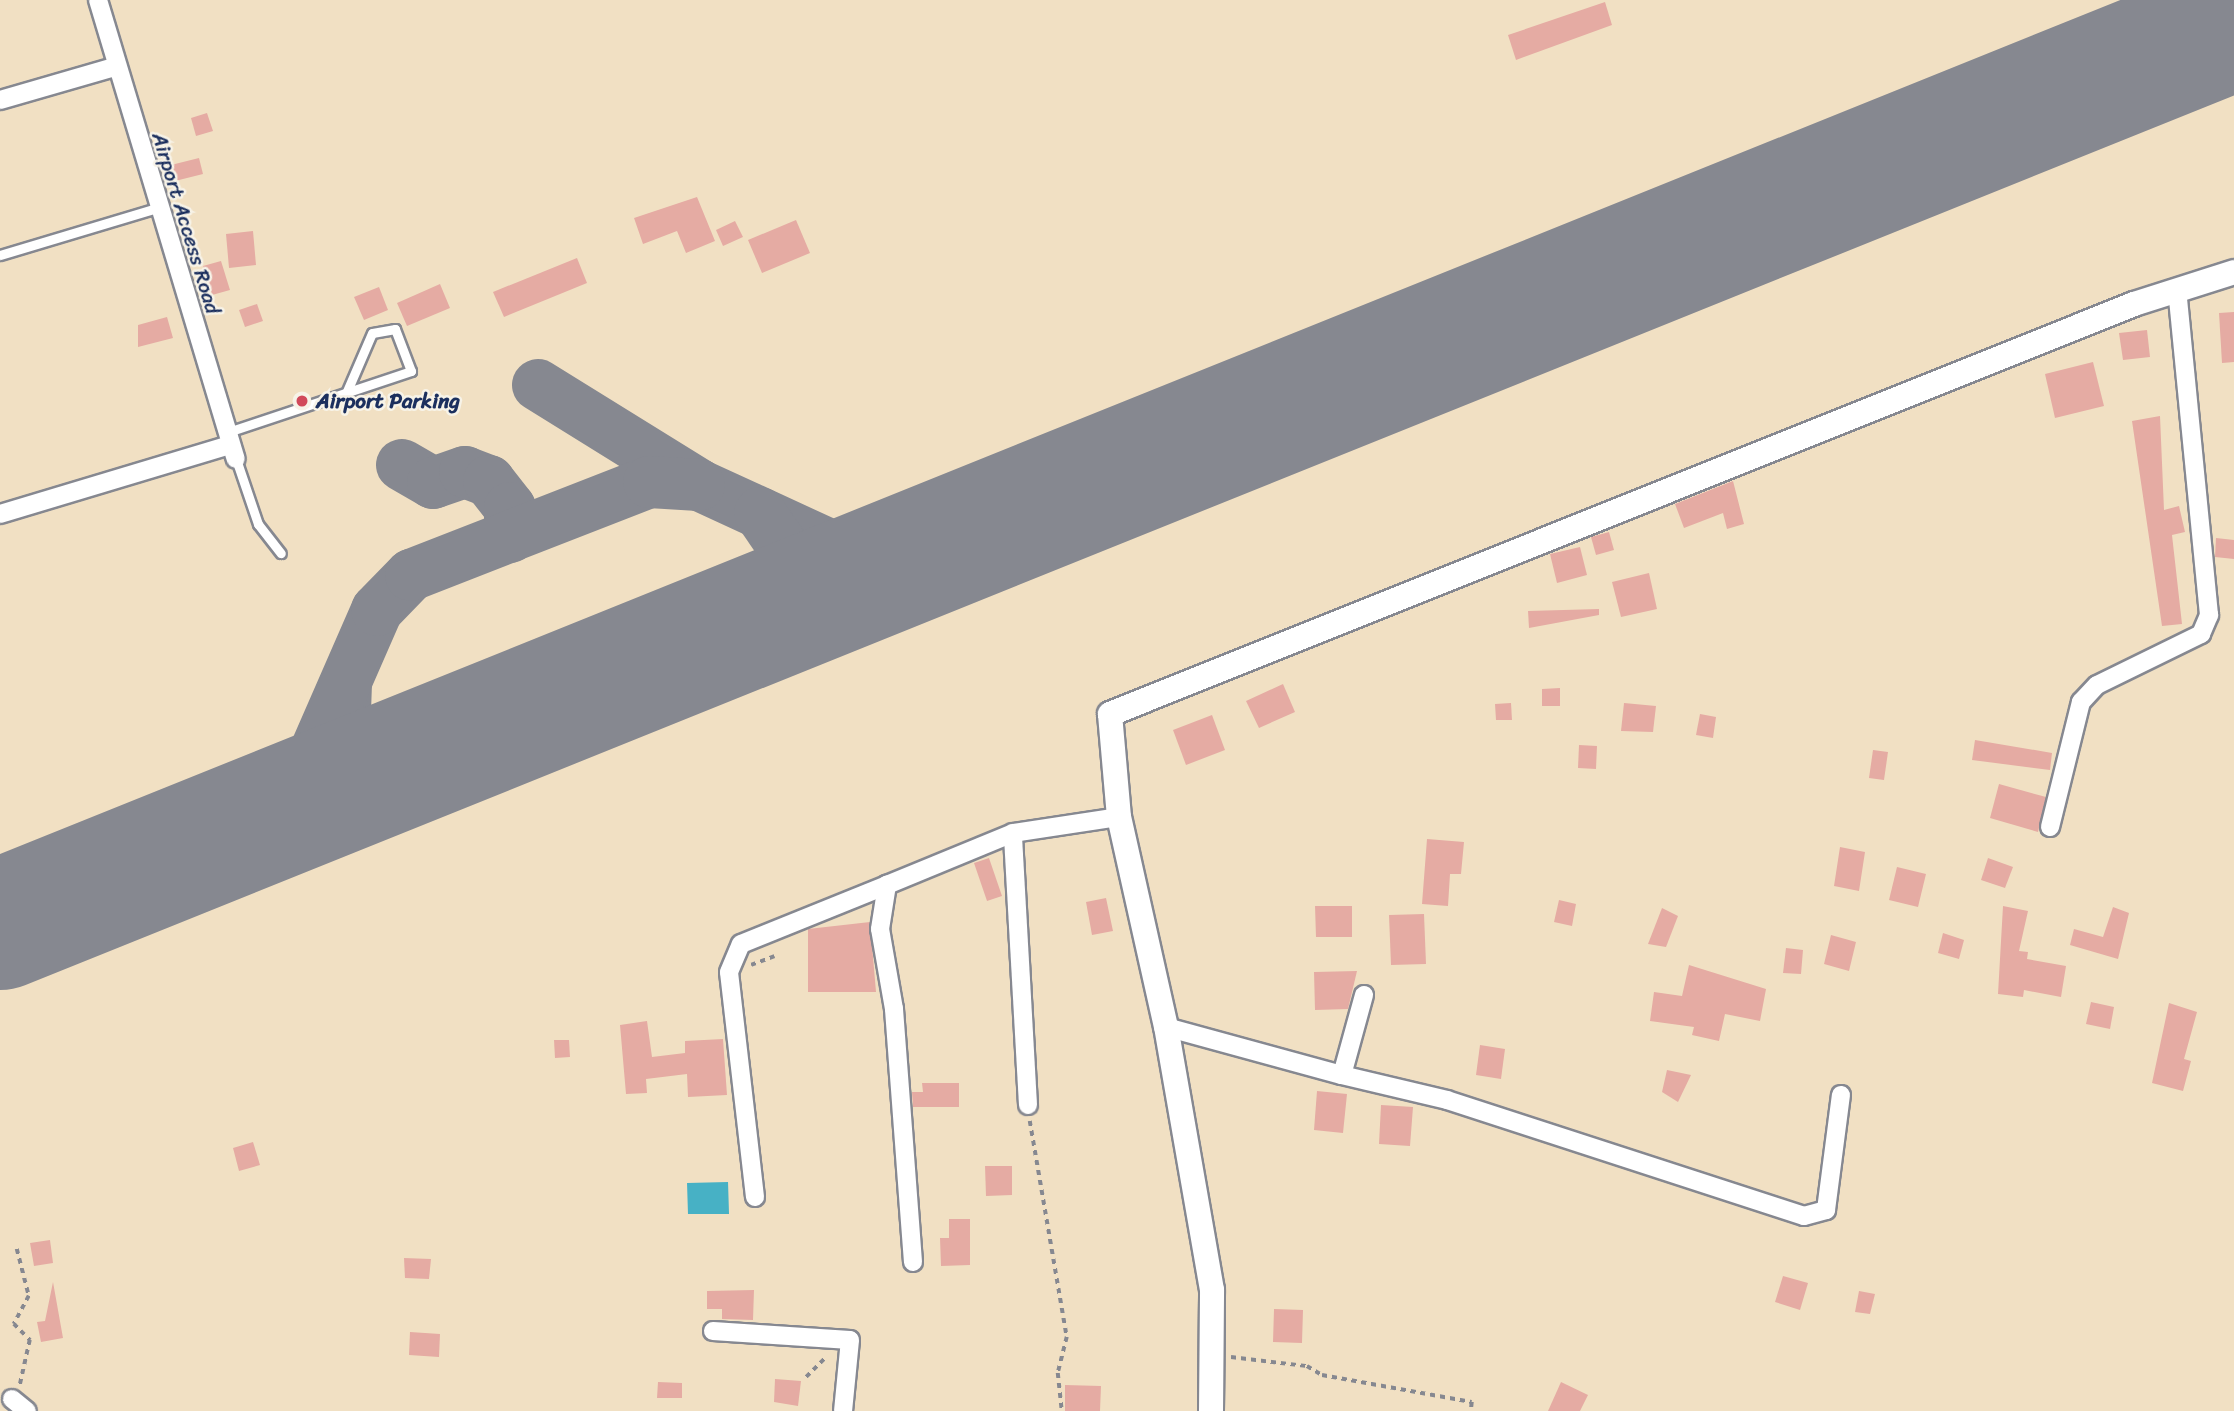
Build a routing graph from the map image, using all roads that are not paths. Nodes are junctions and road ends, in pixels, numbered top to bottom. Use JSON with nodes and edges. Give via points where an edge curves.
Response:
{"nodes":[{"id":1,"x":98,"y":0,"type":"edge"},
{"id":2,"x":114,"y":66,"type":"junction"},
{"id":3,"x":0,"y":100,"type":"edge"},
{"id":4,"x":157,"y":208,"type":"junction"},
{"id":5,"x":0,"y":255,"type":"edge"},
{"id":6,"x":2234,"y":272,"type":"edge"},
{"id":7,"x":2177,"y":290,"type":"junction"},
{"id":8,"x":348,"y":391,"type":"junction"},
{"id":9,"x":231,"y":445,"type":"junction"},
{"id":10,"x":0,"y":514,"type":"edge"},
{"id":11,"x":281,"y":553,"type":"dead end"},
{"id":12,"x":1119,"y":817,"type":"junction"},
{"id":13,"x":2050,"y":827,"type":"dead end"},
{"id":14,"x":1013,"y":833,"type":"junction"},
{"id":15,"x":887,"y":885,"type":"junction"},
{"id":16,"x":1364,"y":995,"type":"dead end"},
{"id":17,"x":1166,"y":1027,"type":"junction"},
{"id":18,"x":1342,"y":1075,"type":"junction"},
{"id":19,"x":1841,"y":1095,"type":"dead end"},
{"id":20,"x":1028,"y":1105,"type":"road end"},
{"id":21,"x":755,"y":1197,"type":"dead end"},
{"id":22,"x":913,"y":1262,"type":"dead end"},
{"id":23,"x":713,"y":1331,"type":"dead end"},
{"id":24,"x":12,"y":1399,"type":"road end"},
{"id":25,"x":27,"y":1411,"type":"edge"},
{"id":26,"x":844,"y":1411,"type":"edge"},
{"id":27,"x":1211,"y":1411,"type":"edge"}],
"edges":[{"from":1,"to":2,"type":"street","name":"Airport Access Road"},
{"from":2,"to":3,"type":"street"},
{"from":2,"to":4,"type":"street","name":"Airport Access Road"},
{"from":4,"to":5,"type":"lane"},
{"from":4,"to":9,"type":"street","name":"Airport Access Road"},
{"from":6,"to":7,"type":"street"},
{"from":7,"to":12,"type":"street","via":[[1110,714]]},
{"from":7,"to":13,"type":"street","via":[[2209,615],[2201,634],[2097,685],[2081,702]]},
{"from":8,"to":8,"type":"lane","via":[[411,371],[395,328],[372,332]]},
{"from":8,"to":9,"type":"lane"},
{"from":9,"to":10,"type":"street"},
{"from":9,"to":11,"type":"lane","via":[[258,524]]},
{"from":12,"to":14,"type":"street"},
{"from":12,"to":17,"type":"street"},
{"from":14,"to":15,"type":"street"},
{"from":14,"to":20,"type":"street"},
{"from":15,"to":21,"type":"street","via":[[741,944],[729,972]]},
{"from":15,"to":22,"type":"street","via":[[880,929],[894,1009]]},
{"from":16,"to":18,"type":"street"},
{"from":17,"to":18,"type":"street"},
{"from":17,"to":27,"type":"street","via":[[1212,1290]]},
{"from":18,"to":19,"type":"street","via":[[1447,1100],[1804,1216],[1826,1210]]},
{"from":23,"to":26,"type":"street","via":[[850,1340]]},
{"from":24,"to":25,"type":"street"}]}
